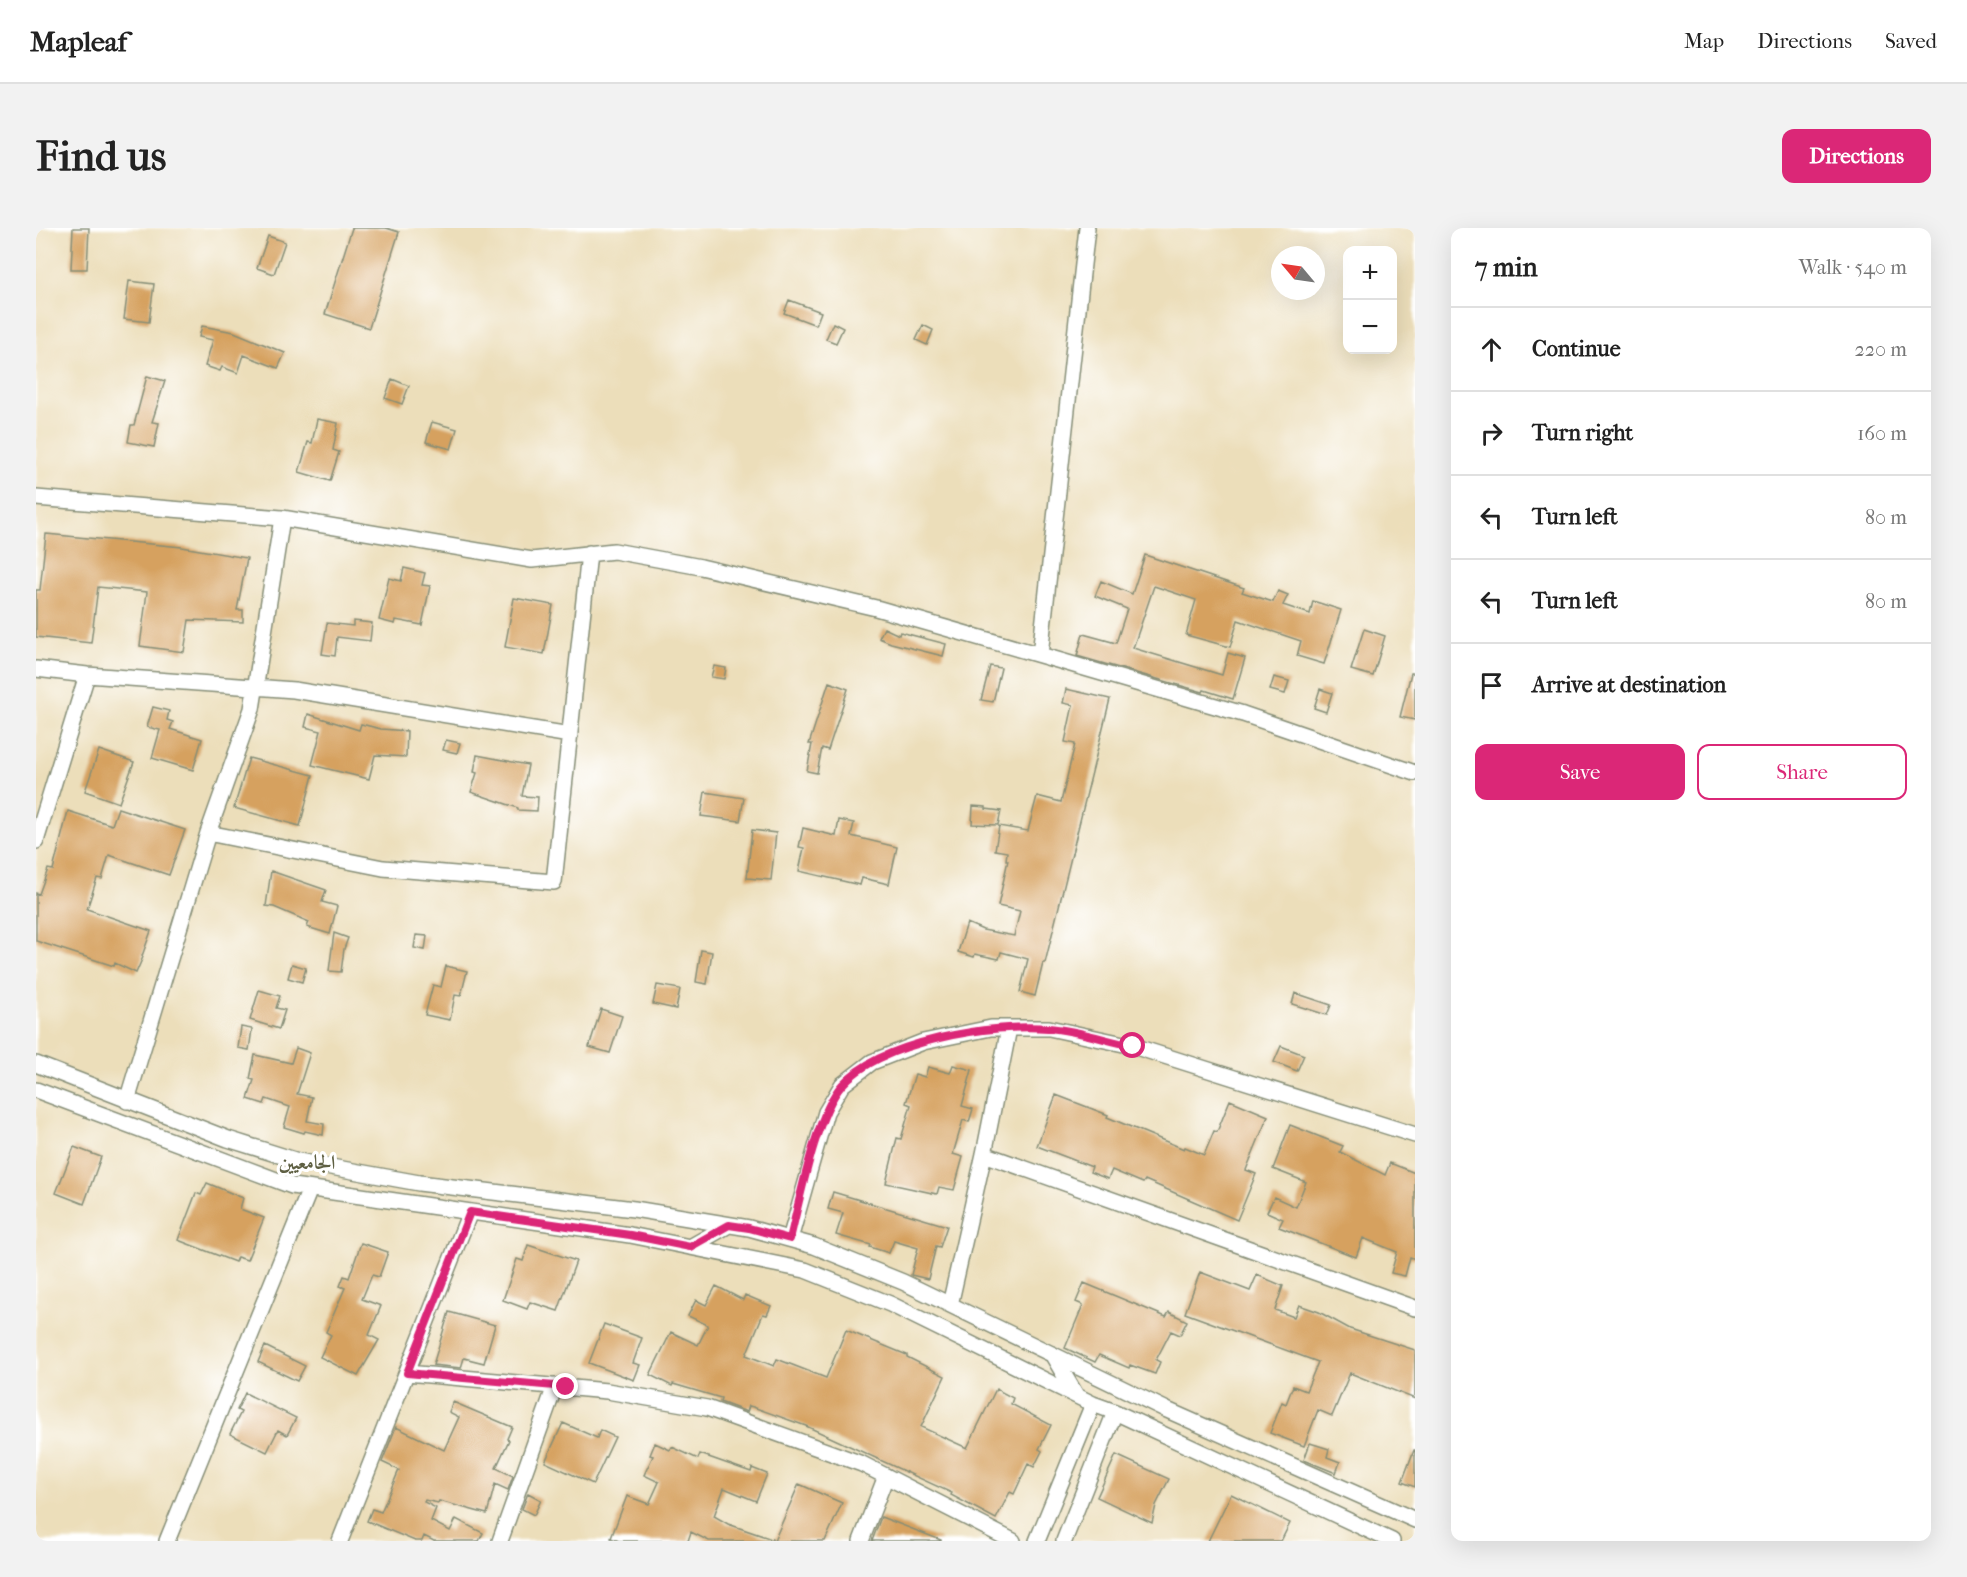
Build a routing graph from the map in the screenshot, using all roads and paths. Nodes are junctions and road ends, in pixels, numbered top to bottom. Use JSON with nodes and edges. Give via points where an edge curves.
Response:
{"nodes":[{"id":1,"x":1087,"y":228,"type":"edge"},
{"id":2,"x":36,"y":498,"type":"edge"},
{"id":3,"x":282,"y":518,"type":"junction"},
{"id":4,"x":589,"y":553,"type":"junction"},
{"id":5,"x":1040,"y":655,"type":"junction"},
{"id":6,"x":36,"y":669,"type":"edge"},
{"id":7,"x":87,"y":675,"type":"junction"},
{"id":8,"x":256,"y":687,"type":"junction"},
{"id":9,"x":570,"y":735,"type":"junction"},
{"id":10,"x":1415,"y":773,"type":"edge"},
{"id":11,"x":208,"y":833,"type":"junction"},
{"id":12,"x":36,"y":841,"type":"edge"},
{"id":13,"x":1009,"y":1028,"type":"junction"},
{"id":14,"x":36,"y":1064,"type":"edge"},
{"id":15,"x":36,"y":1090,"type":"edge"},
{"id":16,"x":128,"y":1101,"type":"junction"},
{"id":17,"x":1415,"y":1135,"type":"edge"},
{"id":18,"x":984,"y":1154,"type":"junction"},
{"id":19,"x":310,"y":1189,"type":"junction"},
{"id":20,"x":470,"y":1212,"type":"junction"},
{"id":21,"x":729,"y":1225,"type":"junction"},
{"id":22,"x":790,"y":1239,"type":"junction"},
{"id":23,"x":690,"y":1247,"type":"junction"},
{"id":24,"x":935,"y":1297,"type":"junction"},
{"id":25,"x":950,"y":1305,"type":"junction"},
{"id":26,"x":1415,"y":1308,"type":"edge"},
{"id":27,"x":940,"y":1328,"type":"junction"},
{"id":28,"x":1052,"y":1354,"type":"junction"},
{"id":29,"x":407,"y":1373,"type":"junction"},
{"id":30,"x":555,"y":1386,"type":"junction"},
{"id":31,"x":1076,"y":1395,"type":"junction"},
{"id":32,"x":1093,"y":1404,"type":"junction"},
{"id":33,"x":1115,"y":1412,"type":"junction"},
{"id":34,"x":1083,"y":1428,"type":"junction"},
{"id":35,"x":1091,"y":1474,"type":"junction"},
{"id":36,"x":886,"y":1476,"type":"junction"},
{"id":37,"x":1415,"y":1520,"type":"edge"},
{"id":38,"x":167,"y":1541,"type":"edge"},
{"id":39,"x":340,"y":1541,"type":"edge"},
{"id":40,"x":500,"y":1541,"type":"edge"},
{"id":41,"x":861,"y":1541,"type":"edge"},
{"id":42,"x":1013,"y":1541,"type":"edge"},
{"id":43,"x":1037,"y":1541,"type":"edge"},
{"id":44,"x":1064,"y":1541,"type":"edge"},
{"id":45,"x":1392,"y":1541,"type":"edge"}],
"edges":[{"from":1,"to":5,"type":"street"},
{"from":2,"to":3,"type":"street"},
{"from":3,"to":4,"type":"street","via":[[532,560]]},
{"from":3,"to":8,"type":"street"},
{"from":4,"to":5,"type":"street","via":[[614,551],[701,567],[876,608]]},
{"from":4,"to":9,"type":"street"},
{"from":5,"to":10,"type":"street","via":[[1243,714]]},
{"from":6,"to":7,"type":"street"},
{"from":7,"to":8,"type":"street"},
{"from":7,"to":12,"type":"street"},
{"from":8,"to":9,"type":"street"},
{"from":8,"to":11,"type":"street","via":[[252,710]]},
{"from":9,"to":11,"type":"street","via":[[554,882],[383,868]]},
{"from":11,"to":16,"type":"street"},
{"from":13,"to":17,"type":"street","via":[[1049,1028],[1133,1046]]},
{"from":13,"to":18,"type":"street"},
{"from":13,"to":22,"type":"street","via":[[923,1042],[872,1062],[842,1085],[826,1112]]},
{"from":14,"to":16,"type":"street"},
{"from":15,"to":19,"type":"street","via":[[292,1186]]},
{"from":16,"to":21,"type":"street","via":[[298,1161],[419,1183],[634,1209]]},
{"from":18,"to":25,"type":"street"},
{"from":18,"to":26,"type":"street"},
{"from":19,"to":20,"type":"street"},
{"from":19,"to":38,"type":"street"},
{"from":20,"to":23,"type":"street"},
{"from":20,"to":29,"type":"street"},
{"from":21,"to":22,"type":"street"},
{"from":21,"to":23,"type":"street"},
{"from":22,"to":24,"type":"street"},
{"from":23,"to":27,"type":"street","via":[[805,1270]]},
{"from":24,"to":25,"type":"street"},
{"from":24,"to":27,"type":"street"},
{"from":25,"to":28,"type":"street"},
{"from":27,"to":31,"type":"street"},
{"from":28,"to":31,"type":"street"},
{"from":28,"to":37,"type":"street","via":[[1167,1410]]},
{"from":29,"to":30,"type":"street"},
{"from":29,"to":39,"type":"street"},
{"from":30,"to":36,"type":"street","via":[[707,1408]]},
{"from":30,"to":40,"type":"street"},
{"from":31,"to":32,"type":"street"},
{"from":32,"to":33,"type":"street"},
{"from":32,"to":34,"type":"street"},
{"from":33,"to":35,"type":"street"},
{"from":33,"to":45,"type":"street"},
{"from":34,"to":35,"type":"street"},
{"from":34,"to":43,"type":"street"},
{"from":35,"to":44,"type":"street"},
{"from":36,"to":41,"type":"street"},
{"from":36,"to":42,"type":"street"}]}
